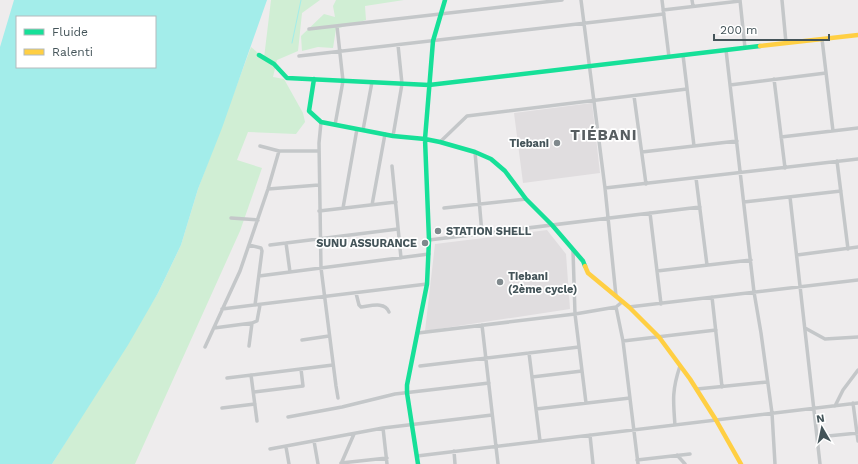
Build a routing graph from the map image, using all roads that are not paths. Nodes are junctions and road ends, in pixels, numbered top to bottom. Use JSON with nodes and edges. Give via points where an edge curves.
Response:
{"nodes":[{"id":1,"x":445,"y":0,"type":"edge"},
{"id":2,"x":562,"y":0,"type":"edge"},
{"id":3,"x":581,"y":0,"type":"edge"},
{"id":4,"x":662,"y":0,"type":"edge"},
{"id":5,"x":692,"y":0,"type":"edge"},
{"id":6,"x":740,"y":0,"type":"edge"},
{"id":7,"x":782,"y":0,"type":"edge"},
{"id":8,"x":693,"y":6,"type":"junction"},
{"id":9,"x":664,"y":12,"type":"junction"},
{"id":10,"x":441,"y":14,"type":"junction"},
{"id":11,"x":584,"y":23,"type":"junction"},
{"id":12,"x":337,"y":26,"type":"junction"},
{"id":13,"x":309,"y":29,"type":"dead end"},
{"id":14,"x":858,"y":35,"type":"edge"},
{"id":15,"x":822,"y":39,"type":"junction"},
{"id":16,"x":433,"y":41,"type":"junction"},
{"id":17,"x":786,"y":43,"type":"junction"},
{"id":18,"x":398,"y":45,"type":"junction"},
{"id":19,"x":745,"y":48,"type":"junction"},
{"id":20,"x":726,"y":50,"type":"junction"},
{"id":21,"x":340,"y":52,"type":"junction"},
{"id":22,"x":259,"y":55,"type":"dead end"},
{"id":23,"x":683,"y":55,"type":"junction"},
{"id":24,"x":299,"y":56,"type":"dead end"},
{"id":25,"x":669,"y":57,"type":"junction"},
{"id":26,"x":589,"y":66,"type":"junction"},
{"id":27,"x":826,"y":73,"type":"junction"},
{"id":28,"x":314,"y":79,"type":"junction"},
{"id":29,"x":774,"y":79,"type":"junction"},
{"id":30,"x":343,"y":81,"type":"junction"},
{"id":31,"x":372,"y":82,"type":"junction"},
{"id":32,"x":402,"y":84,"type":"junction"},
{"id":33,"x":428,"y":85,"type":"junction"},
{"id":34,"x":730,"y":85,"type":"junction"},
{"id":35,"x":687,"y":89,"type":"junction"},
{"id":36,"x":634,"y":96,"type":"junction"},
{"id":37,"x":593,"y":101,"type":"junction"},
{"id":38,"x":321,"y":122,"type":"junction"},
{"id":39,"x":335,"y":125,"type":"junction"},
{"id":40,"x":858,"y":128,"type":"edge"},
{"id":41,"x":357,"y":129,"type":"junction"},
{"id":42,"x":363,"y":130,"type":"junction"},
{"id":43,"x":833,"y":131,"type":"junction"},
{"id":44,"x":385,"y":134,"type":"junction"},
{"id":45,"x":393,"y":136,"type":"junction"},
{"id":46,"x":781,"y":137,"type":"junction"},
{"id":47,"x":425,"y":139,"type":"junction"},
{"id":48,"x":736,"y":141,"type":"junction"},
{"id":49,"x":440,"y":142,"type":"junction"},
{"id":50,"x":260,"y":146,"type":"dead end"},
{"id":51,"x":694,"y":146,"type":"junction"},
{"id":52,"x":279,"y":151,"type":"junction"},
{"id":53,"x":319,"y":151,"type":"junction"},
{"id":54,"x":476,"y":152,"type":"junction"},
{"id":55,"x":642,"y":152,"type":"junction"},
{"id":56,"x":858,"y":159,"type":"edge"},
{"id":57,"x":837,"y":161,"type":"junction"},
{"id":58,"x":392,"y":166,"type":"dead end"},
{"id":59,"x":785,"y":168,"type":"junction"},
{"id":60,"x":740,"y":173,"type":"junction"},
{"id":61,"x":696,"y":178,"type":"junction"},
{"id":62,"x":646,"y":184,"type":"junction"},
{"id":63,"x":319,"y":185,"type":"junction"},
{"id":64,"x":605,"y":188,"type":"junction"},
{"id":65,"x":268,"y":189,"type":"junction"},
{"id":66,"x":841,"y":191,"type":"junction"},
{"id":67,"x":790,"y":197,"type":"junction"},
{"id":68,"x":526,"y":199,"type":"junction"},
{"id":69,"x":396,"y":202,"type":"junction"},
{"id":70,"x":744,"y":202,"type":"junction"},
{"id":71,"x":372,"y":204,"type":"junction"},
{"id":72,"x":479,"y":204,"type":"junction"},
{"id":73,"x":700,"y":207,"type":"junction"},
{"id":74,"x":343,"y":208,"type":"junction"},
{"id":75,"x":444,"y":208,"type":"dead end"},
{"id":76,"x":319,"y":211,"type":"junction"},
{"id":77,"x":650,"y":214,"type":"junction"},
{"id":78,"x":231,"y":218,"type":"dead end"},
{"id":79,"x":607,"y":219,"type":"junction"},
{"id":80,"x":258,"y":220,"type":"junction"},
{"id":81,"x":552,"y":225,"type":"junction"},
{"id":82,"x":398,"y":229,"type":"junction"},
{"id":83,"x":482,"y":234,"type":"junction"},
{"id":84,"x":320,"y":239,"type":"junction"},
{"id":85,"x":429,"y":240,"type":"junction"},
{"id":86,"x":286,"y":244,"type":"junction"},
{"id":87,"x":249,"y":245,"type":"junction"},
{"id":88,"x":270,"y":245,"type":"dead end"},
{"id":89,"x":858,"y":248,"type":"edge"},
{"id":90,"x":848,"y":249,"type":"junction"},
{"id":91,"x":573,"y":250,"type":"junction"},
{"id":92,"x":429,"y":254,"type":"junction"},
{"id":93,"x":797,"y":255,"type":"junction"},
{"id":94,"x":401,"y":258,"type":"junction"},
{"id":95,"x":750,"y":260,"type":"junction"},
{"id":96,"x":707,"y":265,"type":"junction"},
{"id":97,"x":321,"y":268,"type":"junction"},
{"id":98,"x":657,"y":271,"type":"junction"},
{"id":99,"x":290,"y":272,"type":"junction"},
{"id":100,"x":259,"y":276,"type":"junction"},
{"id":101,"x":858,"y":280,"type":"edge"},
{"id":102,"x":427,"y":284,"type":"junction"},
{"id":103,"x":800,"y":287,"type":"junction"},
{"id":104,"x":754,"y":292,"type":"junction"},
{"id":105,"x":356,"y":293,"type":"junction"},
{"id":106,"x":324,"y":296,"type":"junction"},
{"id":107,"x":616,"y":297,"type":"junction"},
{"id":108,"x":712,"y":297,"type":"junction"},
{"id":109,"x":622,"y":302,"type":"junction"},
{"id":110,"x":660,"y":304,"type":"junction"},
{"id":111,"x":255,"y":305,"type":"junction"},
{"id":112,"x":260,"y":305,"type":"junction"},
{"id":113,"x":616,"y":307,"type":"junction"},
{"id":114,"x":629,"y":307,"type":"junction"},
{"id":115,"x":222,"y":309,"type":"junction"},
{"id":116,"x":389,"y":312,"type":"dead end"},
{"id":117,"x":575,"y":314,"type":"junction"},
{"id":118,"x":252,"y":323,"type":"junction"},
{"id":119,"x":482,"y":325,"type":"junction"},
{"id":120,"x":214,"y":328,"type":"junction"},
{"id":121,"x":805,"y":328,"type":"junction"},
{"id":122,"x":716,"y":330,"type":"junction"},
{"id":123,"x":418,"y":333,"type":"junction"},
{"id":124,"x":329,"y":336,"type":"junction"},
{"id":125,"x":659,"y":337,"type":"junction"},
{"id":126,"x":858,"y":337,"type":"edge"},
{"id":127,"x":302,"y":340,"type":"dead end"},
{"id":128,"x":624,"y":341,"type":"junction"},
{"id":129,"x":249,"y":346,"type":"dead end"},
{"id":130,"x":205,"y":347,"type":"dead end"},
{"id":131,"x":579,"y":347,"type":"junction"},
{"id":132,"x":530,"y":353,"type":"junction"},
{"id":133,"x":486,"y":358,"type":"junction"},
{"id":134,"x":333,"y":365,"type":"junction"},
{"id":135,"x":420,"y":366,"type":"dead end"},
{"id":136,"x":680,"y":366,"type":"junction"},
{"id":137,"x":301,"y":369,"type":"junction"},
{"id":138,"x":858,"y":370,"type":"edge"},
{"id":139,"x":582,"y":371,"type":"junction"},
{"id":140,"x":251,"y":375,"type":"junction"},
{"id":141,"x":532,"y":377,"type":"junction"},
{"id":142,"x":227,"y":378,"type":"dead end"},
{"id":143,"x":767,"y":382,"type":"junction"},
{"id":144,"x":489,"y":383,"type":"junction"},
{"id":145,"x":722,"y":387,"type":"junction"},
{"id":146,"x":697,"y":389,"type":"junction"},
{"id":147,"x":254,"y":392,"type":"junction"},
{"id":148,"x":407,"y":393,"type":"junction"},
{"id":149,"x":338,"y":398,"type":"dead end"},
{"id":150,"x":630,"y":398,"type":"junction"},
{"id":151,"x":586,"y":403,"type":"junction"},
{"id":152,"x":856,"y":403,"type":"edge"},
{"id":153,"x":255,"y":404,"type":"junction"},
{"id":154,"x":835,"y":406,"type":"junction"},
{"id":155,"x":222,"y":408,"type":"dead end"},
{"id":156,"x":815,"y":408,"type":"junction"},
{"id":157,"x":536,"y":409,"type":"junction"},
{"id":158,"x":772,"y":413,"type":"junction"},
{"id":159,"x":492,"y":414,"type":"junction"},
{"id":160,"x":288,"y":417,"type":"dead end"},
{"id":161,"x":716,"y":420,"type":"junction"},
{"id":162,"x":257,"y":421,"type":"dead end"},
{"id":163,"x":412,"y":424,"type":"junction"},
{"id":164,"x":675,"y":425,"type":"junction"},
{"id":165,"x":383,"y":428,"type":"junction"},
{"id":166,"x":634,"y":430,"type":"junction"},
{"id":167,"x":858,"y":433,"type":"edge"},
{"id":168,"x":354,"y":434,"type":"junction"},
{"id":169,"x":590,"y":435,"type":"junction"},
{"id":170,"x":818,"y":437,"type":"junction"},
{"id":171,"x":314,"y":441,"type":"junction"},
{"id":172,"x":540,"y":441,"type":"junction"},
{"id":173,"x":858,"y":441,"type":"edge"},
{"id":174,"x":496,"y":446,"type":"junction"},
{"id":175,"x":286,"y":447,"type":"junction"},
{"id":176,"x":270,"y":449,"type":"dead end"},
{"id":177,"x":454,"y":452,"type":"junction"},
{"id":178,"x":690,"y":454,"type":"dead end"},
{"id":179,"x":677,"y":455,"type":"junction"},
{"id":180,"x":417,"y":456,"type":"junction"},
{"id":181,"x":387,"y":458,"type":"junction"},
{"id":182,"x":638,"y":462,"type":"edge"},
{"id":183,"x":289,"y":464,"type":"edge"},
{"id":184,"x":318,"y":464,"type":"edge"},
{"id":185,"x":341,"y":464,"type":"edge"},
{"id":186,"x":388,"y":464,"type":"edge"},
{"id":187,"x":418,"y":464,"type":"edge"},
{"id":188,"x":455,"y":464,"type":"edge"},
{"id":189,"x":498,"y":464,"type":"edge"},
{"id":190,"x":593,"y":464,"type":"edge"},
{"id":191,"x":685,"y":464,"type":"edge"},
{"id":192,"x":741,"y":464,"type":"edge"},
{"id":193,"x":775,"y":464,"type":"edge"},
{"id":194,"x":820,"y":464,"type":"edge"}],
"edges":[{"from":1,"to":10,"type":"street"},
{"from":2,"to":10,"type":"street"},
{"from":3,"to":11,"type":"street"},
{"from":4,"to":9,"type":"street"},
{"from":5,"to":8,"type":"street"},
{"from":6,"to":8,"type":"street"},
{"from":6,"to":19,"type":"street"},
{"from":7,"to":17,"type":"street"},
{"from":8,"to":9,"type":"street"},
{"from":9,"to":11,"type":"street"},
{"from":9,"to":25,"type":"street"},
{"from":10,"to":12,"type":"street"},
{"from":10,"to":16,"type":"street"},
{"from":11,"to":16,"type":"street"},
{"from":11,"to":26,"type":"street"},
{"from":12,"to":13,"type":"street"},
{"from":12,"to":21,"type":"street"},
{"from":14,"to":15,"type":"street"},
{"from":15,"to":17,"type":"street"},
{"from":15,"to":27,"type":"street"},
{"from":16,"to":18,"type":"street"},
{"from":16,"to":33,"type":"street"},
{"from":17,"to":19,"type":"street"},
{"from":18,"to":21,"type":"street"},
{"from":18,"to":32,"type":"street"},
{"from":19,"to":20,"type":"street"},
{"from":20,"to":23,"type":"street"},
{"from":20,"to":34,"type":"street"},
{"from":21,"to":24,"type":"street"},
{"from":21,"to":30,"type":"street"},
{"from":22,"to":28,"type":"street","via":[[274,64],[286,78]]},
{"from":23,"to":25,"type":"street"},
{"from":23,"to":35,"type":"street"},
{"from":25,"to":26,"type":"street"},
{"from":26,"to":33,"type":"street"},
{"from":26,"to":37,"type":"street"},
{"from":27,"to":29,"type":"street"},
{"from":27,"to":43,"type":"street"},
{"from":28,"to":30,"type":"street"},
{"from":28,"to":38,"type":"street","via":[[309,110]]},
{"from":29,"to":34,"type":"street"},
{"from":29,"to":46,"type":"street"},
{"from":30,"to":31,"type":"street"},
{"from":30,"to":39,"type":"street"},
{"from":31,"to":32,"type":"street"},
{"from":31,"to":42,"type":"street"},
{"from":32,"to":33,"type":"street"},
{"from":32,"to":45,"type":"street"},
{"from":33,"to":47,"type":"street"},
{"from":34,"to":48,"type":"street"},
{"from":35,"to":36,"type":"street"},
{"from":35,"to":51,"type":"street"},
{"from":36,"to":37,"type":"street"},
{"from":36,"to":55,"type":"street"},
{"from":37,"to":49,"type":"street","via":[[467,116]]},
{"from":37,"to":64,"type":"street"},
{"from":38,"to":39,"type":"street"},
{"from":38,"to":53,"type":"street"},
{"from":39,"to":41,"type":"street"},
{"from":40,"to":43,"type":"street"},
{"from":41,"to":42,"type":"street"},
{"from":41,"to":74,"type":"street"},
{"from":42,"to":44,"type":"street"},
{"from":43,"to":46,"type":"street"},
{"from":44,"to":45,"type":"street"},
{"from":44,"to":71,"type":"street"},
{"from":45,"to":47,"type":"street"},
{"from":46,"to":59,"type":"street"},
{"from":47,"to":49,"type":"street"},
{"from":47,"to":85,"type":"street"},
{"from":48,"to":51,"type":"street"},
{"from":48,"to":60,"type":"street"},
{"from":49,"to":54,"type":"street"},
{"from":50,"to":52,"type":"street"},
{"from":51,"to":55,"type":"street"},
{"from":52,"to":53,"type":"street"},
{"from":52,"to":65,"type":"street"},
{"from":53,"to":63,"type":"street"},
{"from":54,"to":68,"type":"street","via":[[491,159],[505,171]]},
{"from":54,"to":72,"type":"street"},
{"from":55,"to":62,"type":"street"},
{"from":56,"to":57,"type":"street"},
{"from":57,"to":59,"type":"street"},
{"from":57,"to":66,"type":"street"},
{"from":58,"to":69,"type":"street"},
{"from":59,"to":60,"type":"street"},
{"from":60,"to":61,"type":"street"},
{"from":60,"to":70,"type":"street"},
{"from":61,"to":62,"type":"street"},
{"from":61,"to":73,"type":"street"},
{"from":62,"to":64,"type":"street"},
{"from":63,"to":65,"type":"street"},
{"from":63,"to":76,"type":"street"},
{"from":64,"to":79,"type":"street"},
{"from":65,"to":80,"type":"street"},
{"from":66,"to":67,"type":"street"},
{"from":66,"to":90,"type":"street"},
{"from":67,"to":70,"type":"street"},
{"from":67,"to":93,"type":"street"},
{"from":68,"to":72,"type":"street"},
{"from":68,"to":81,"type":"street"},
{"from":69,"to":71,"type":"street"},
{"from":69,"to":82,"type":"street"},
{"from":70,"to":95,"type":"street"},
{"from":71,"to":74,"type":"street"},
{"from":72,"to":75,"type":"street"},
{"from":72,"to":83,"type":"street"},
{"from":73,"to":77,"type":"street"},
{"from":73,"to":96,"type":"street"},
{"from":74,"to":76,"type":"street"},
{"from":76,"to":84,"type":"street"},
{"from":77,"to":79,"type":"street"},
{"from":77,"to":98,"type":"street"},
{"from":78,"to":80,"type":"street"},
{"from":79,"to":81,"type":"street"},
{"from":79,"to":107,"type":"street"},
{"from":80,"to":87,"type":"street"},
{"from":81,"to":83,"type":"street"},
{"from":81,"to":91,"type":"street"},
{"from":82,"to":84,"type":"street"},
{"from":82,"to":94,"type":"street"},
{"from":83,"to":85,"type":"street"},
{"from":84,"to":86,"type":"street"},
{"from":84,"to":97,"type":"street"},
{"from":85,"to":92,"type":"street"},
{"from":86,"to":88,"type":"street"},
{"from":86,"to":99,"type":"street"},
{"from":87,"to":100,"type":"street","via":[[261,248],[262,251]]},
{"from":87,"to":115,"type":"street"},
{"from":89,"to":90,"type":"street"},
{"from":90,"to":93,"type":"street"},
{"from":91,"to":107,"type":"street","via":[[583,261],[588,274]]},
{"from":91,"to":117,"type":"street"},
{"from":92,"to":94,"type":"street"},
{"from":92,"to":102,"type":"street"},
{"from":93,"to":103,"type":"street"},
{"from":94,"to":97,"type":"street"},
{"from":95,"to":96,"type":"street"},
{"from":95,"to":104,"type":"street"},
{"from":96,"to":98,"type":"street"},
{"from":97,"to":99,"type":"street"},
{"from":97,"to":106,"type":"street"},
{"from":98,"to":110,"type":"street"},
{"from":99,"to":100,"type":"street"},
{"from":100,"to":111,"type":"street"},
{"from":101,"to":103,"type":"street"},
{"from":102,"to":105,"type":"street"},
{"from":102,"to":123,"type":"street"},
{"from":103,"to":104,"type":"street"},
{"from":103,"to":121,"type":"street"},
{"from":104,"to":108,"type":"street"},
{"from":104,"to":143,"type":"street"},
{"from":105,"to":106,"type":"street"},
{"from":105,"to":116,"type":"street","via":[[361,307],[382,305],[388,308]]},
{"from":106,"to":112,"type":"street"},
{"from":106,"to":124,"type":"street"},
{"from":107,"to":109,"type":"street"},
{"from":108,"to":110,"type":"street"},
{"from":108,"to":122,"type":"street"},
{"from":109,"to":113,"type":"street"},
{"from":109,"to":114,"type":"street"},
{"from":110,"to":114,"type":"street"},
{"from":111,"to":112,"type":"street"},
{"from":111,"to":115,"type":"street"},
{"from":112,"to":118,"type":"street","via":[[257,321]]},
{"from":113,"to":117,"type":"street"},
{"from":113,"to":128,"type":"street"},
{"from":114,"to":125,"type":"street"},
{"from":115,"to":120,"type":"street"},
{"from":117,"to":119,"type":"street"},
{"from":117,"to":131,"type":"street"},
{"from":118,"to":120,"type":"street"},
{"from":118,"to":129,"type":"street"},
{"from":119,"to":123,"type":"street"},
{"from":119,"to":133,"type":"street"},
{"from":120,"to":130,"type":"street"},
{"from":121,"to":126,"type":"street","via":[[825,339]]},
{"from":121,"to":156,"type":"street"},
{"from":122,"to":125,"type":"street"},
{"from":122,"to":145,"type":"street"},
{"from":123,"to":148,"type":"street","via":[[408,376]]},
{"from":124,"to":127,"type":"street"},
{"from":124,"to":134,"type":"street"},
{"from":125,"to":128,"type":"street"},
{"from":125,"to":136,"type":"street"},
{"from":128,"to":150,"type":"street"},
{"from":131,"to":132,"type":"street"},
{"from":131,"to":139,"type":"street"},
{"from":132,"to":133,"type":"street"},
{"from":132,"to":141,"type":"street"},
{"from":133,"to":135,"type":"street"},
{"from":133,"to":144,"type":"street"},
{"from":134,"to":137,"type":"street"},
{"from":134,"to":149,"type":"street"},
{"from":136,"to":146,"type":"street"},
{"from":136,"to":164,"type":"street","via":[[673,396]]},
{"from":137,"to":140,"type":"street"},
{"from":137,"to":147,"type":"street","via":[[303,386]]},
{"from":138,"to":154,"type":"street"},
{"from":139,"to":141,"type":"street"},
{"from":139,"to":151,"type":"street"},
{"from":140,"to":142,"type":"street"},
{"from":140,"to":147,"type":"street"},
{"from":141,"to":157,"type":"street"},
{"from":143,"to":145,"type":"street"},
{"from":143,"to":158,"type":"street"},
{"from":144,"to":148,"type":"street"},
{"from":144,"to":159,"type":"street"},
{"from":145,"to":146,"type":"street"},
{"from":146,"to":161,"type":"street"},
{"from":147,"to":153,"type":"street"},
{"from":148,"to":160,"type":"street"},
{"from":148,"to":163,"type":"street"},
{"from":150,"to":151,"type":"street"},
{"from":150,"to":166,"type":"street"},
{"from":151,"to":157,"type":"street"},
{"from":152,"to":154,"type":"street"},
{"from":152,"to":167,"type":"street"},
{"from":153,"to":155,"type":"street"},
{"from":153,"to":162,"type":"street"},
{"from":154,"to":156,"type":"street"},
{"from":156,"to":158,"type":"street"},
{"from":156,"to":170,"type":"street"},
{"from":157,"to":172,"type":"street"},
{"from":158,"to":161,"type":"street"},
{"from":158,"to":193,"type":"street"},
{"from":159,"to":163,"type":"street"},
{"from":159,"to":174,"type":"street"},
{"from":161,"to":164,"type":"street"},
{"from":161,"to":192,"type":"street"},
{"from":163,"to":165,"type":"street"},
{"from":163,"to":180,"type":"street"},
{"from":164,"to":166,"type":"street"},
{"from":165,"to":168,"type":"street"},
{"from":165,"to":181,"type":"street"},
{"from":166,"to":169,"type":"street"},
{"from":166,"to":182,"type":"street"},
{"from":167,"to":170,"type":"street"},
{"from":167,"to":173,"type":"street"},
{"from":168,"to":171,"type":"street"},
{"from":168,"to":185,"type":"street"},
{"from":169,"to":172,"type":"street"},
{"from":169,"to":190,"type":"street"},
{"from":170,"to":194,"type":"street"},
{"from":171,"to":175,"type":"street"},
{"from":171,"to":184,"type":"street"},
{"from":172,"to":174,"type":"street"},
{"from":174,"to":177,"type":"street"},
{"from":174,"to":189,"type":"street"},
{"from":175,"to":176,"type":"street"},
{"from":175,"to":183,"type":"street"},
{"from":177,"to":180,"type":"street"},
{"from":177,"to":188,"type":"street"},
{"from":178,"to":179,"type":"street"},
{"from":179,"to":182,"type":"street"},
{"from":179,"to":191,"type":"street"},
{"from":180,"to":187,"type":"street"},
{"from":181,"to":185,"type":"street"},
{"from":181,"to":186,"type":"street"}]}
